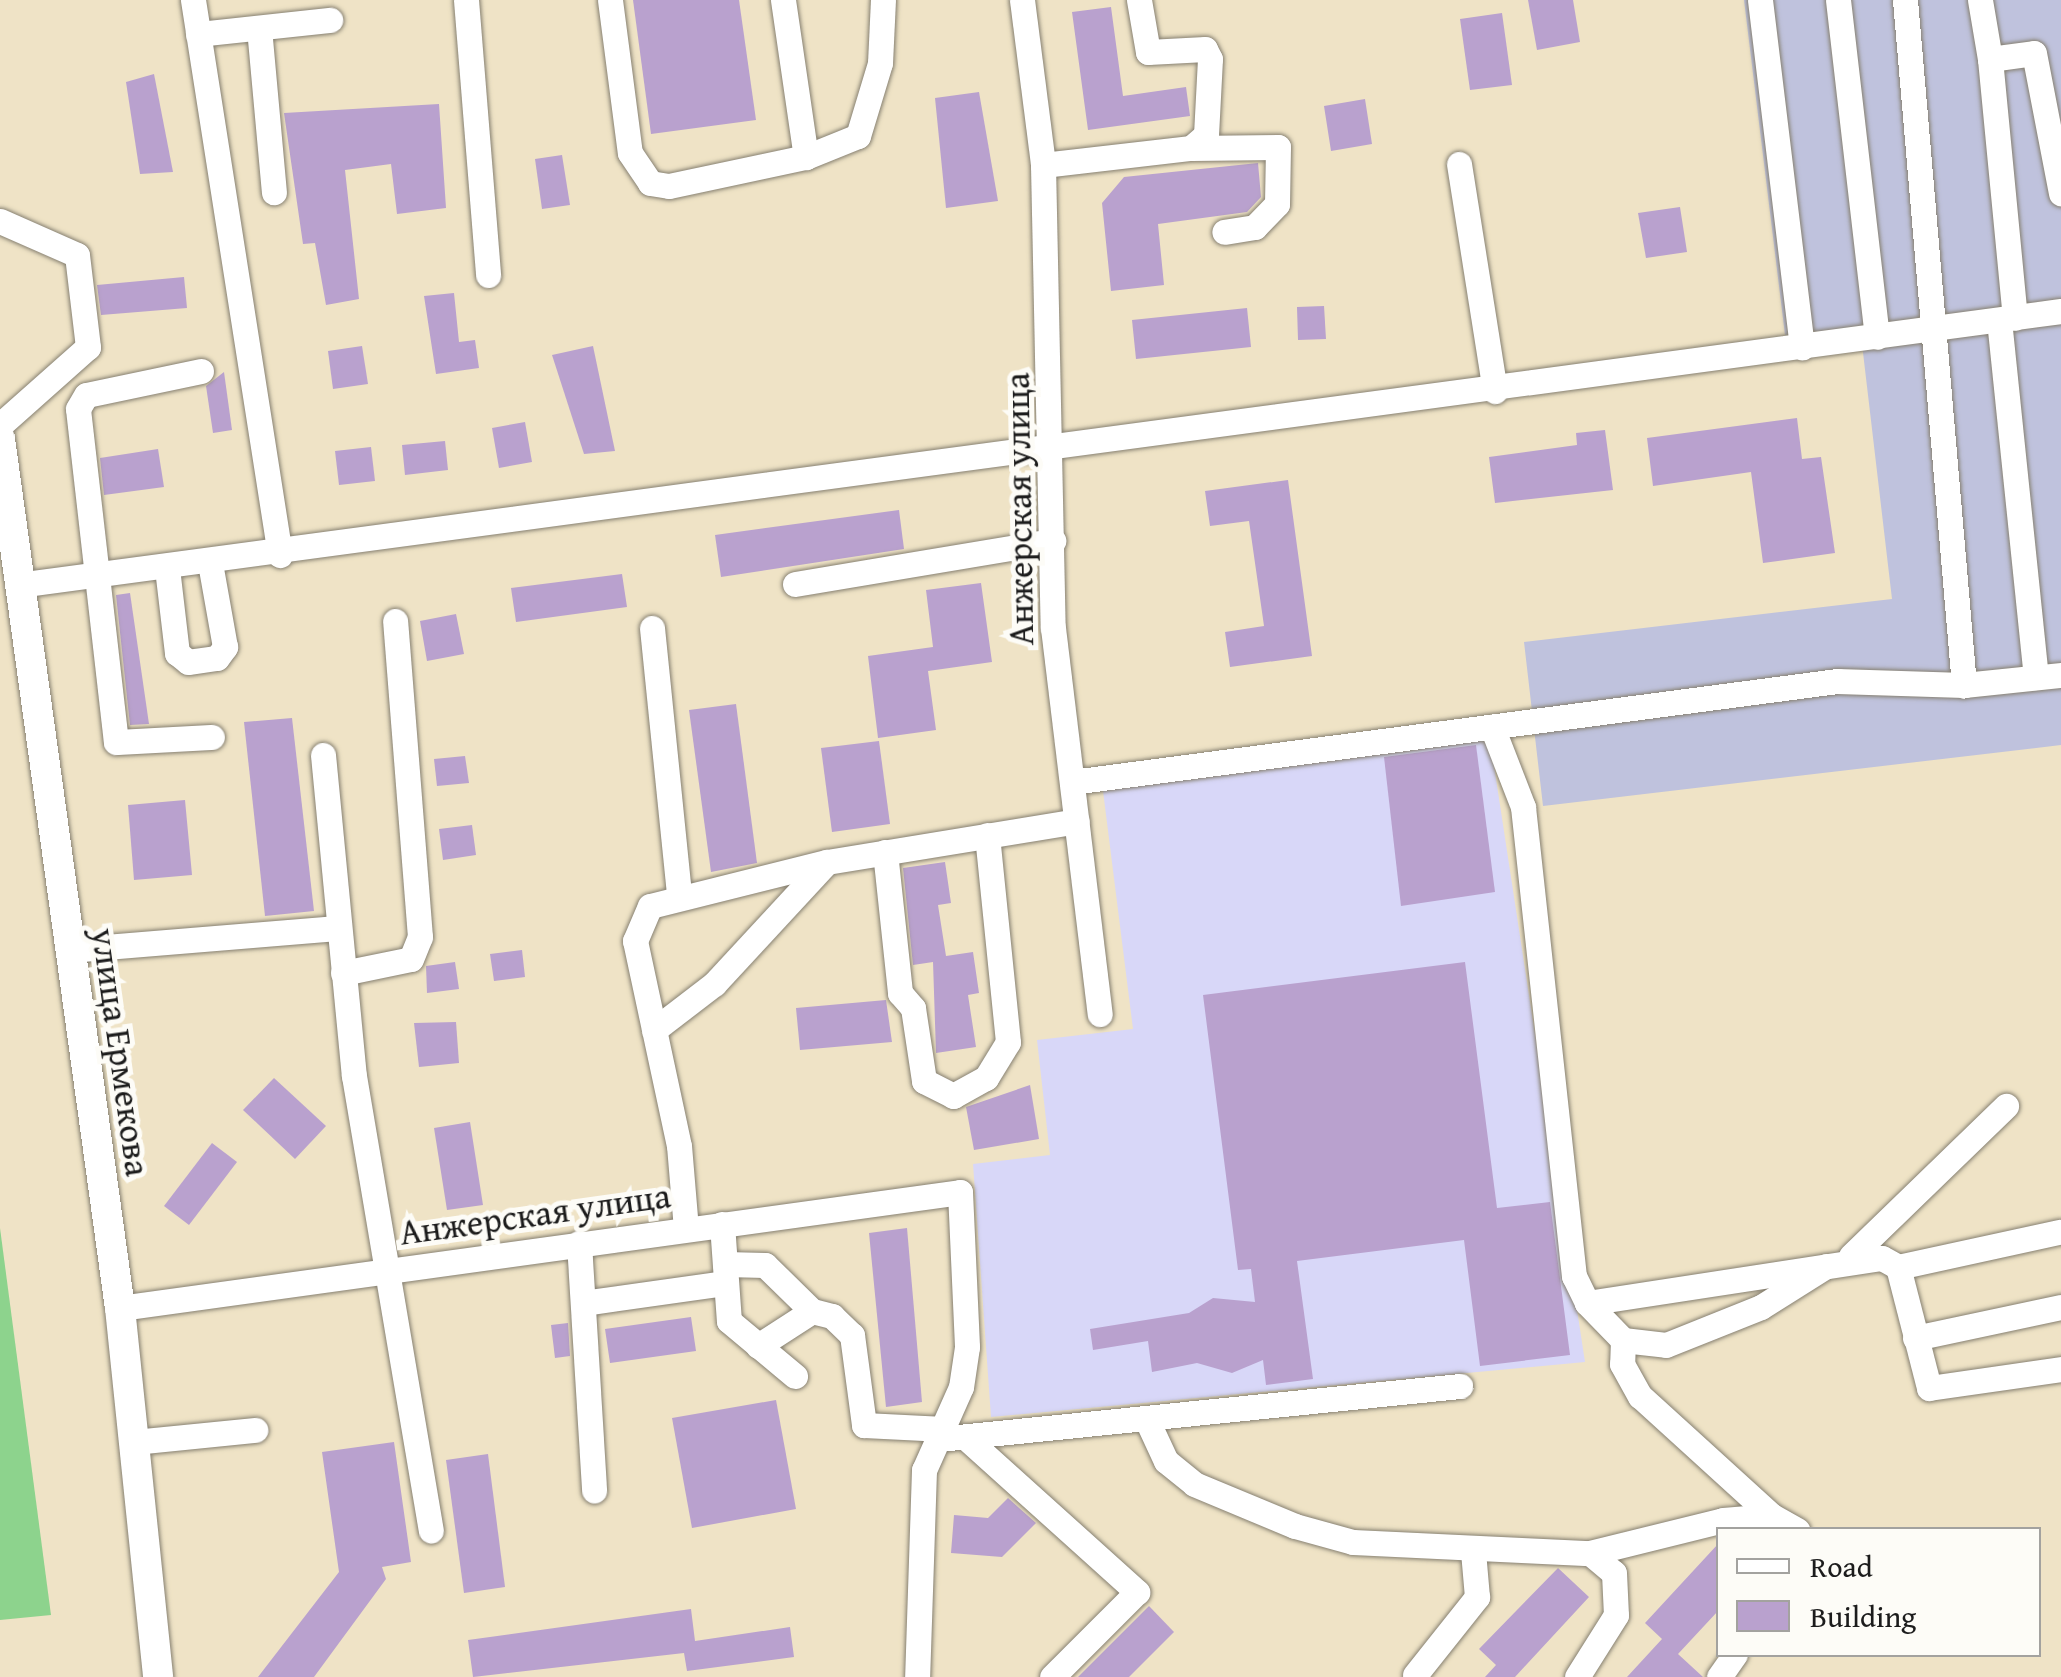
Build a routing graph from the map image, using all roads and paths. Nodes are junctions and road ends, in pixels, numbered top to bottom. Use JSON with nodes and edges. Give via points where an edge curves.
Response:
{"nodes":[{"id":1,"x":193,"y":0,"type":"edge"},
{"id":2,"x":466,"y":0,"type":"edge"},
{"id":3,"x":610,"y":0,"type":"edge"},
{"id":4,"x":783,"y":0,"type":"edge"},
{"id":5,"x":884,"y":0,"type":"edge"},
{"id":6,"x":1022,"y":0,"type":"edge"},
{"id":7,"x":1139,"y":0,"type":"edge"},
{"id":8,"x":1760,"y":0,"type":"edge"},
{"id":9,"x":1838,"y":0,"type":"edge"},
{"id":10,"x":1906,"y":0,"type":"edge"},
{"id":11,"x":1980,"y":0,"type":"edge"},
{"id":12,"x":330,"y":20,"type":"dead end"},
{"id":13,"x":259,"y":28,"type":"junction"},
{"id":14,"x":198,"y":34,"type":"junction"},
{"id":15,"x":1990,"y":59,"type":"junction"},
{"id":16,"x":1191,"y":148,"type":"junction"},
{"id":17,"x":806,"y":157,"type":"junction"},
{"id":18,"x":1458,"y":164,"type":"dead end"},
{"id":19,"x":1043,"y":165,"type":"junction"},
{"id":20,"x":274,"y":192,"type":"dead end"},
{"id":21,"x":2061,"y":193,"type":"edge"},
{"id":22,"x":0,"y":221,"type":"edge"},
{"id":23,"x":1224,"y":232,"type":"dead end"},
{"id":24,"x":488,"y":275,"type":"dead end"},
{"id":25,"x":2061,"y":312,"type":"edge"},
{"id":26,"x":2007,"y":319,"type":"junction"},
{"id":27,"x":1933,"y":329,"type":"junction"},
{"id":28,"x":1876,"y":337,"type":"junction"},
{"id":29,"x":1802,"y":348,"type":"junction"},
{"id":30,"x":200,"y":372,"type":"dead end"},
{"id":31,"x":1494,"y":390,"type":"junction"},
{"id":32,"x":0,"y":424,"type":"edge"},
{"id":33,"x":0,"y":439,"type":"edge"},
{"id":34,"x":1053,"y":452,"type":"junction"},
{"id":35,"x":5,"y":526,"type":"edge"},
{"id":36,"x":1053,"y":541,"type":"junction"},
{"id":37,"x":280,"y":554,"type":"junction"},
{"id":38,"x":210,"y":563,"type":"junction"},
{"id":39,"x":167,"y":568,"type":"junction"},
{"id":40,"x":92,"y":577,"type":"junction"},
{"id":41,"x":795,"y":584,"type":"dead end"},
{"id":42,"x":18,"y":585,"type":"junction"},
{"id":43,"x":395,"y":621,"type":"dead end"},
{"id":44,"x":652,"y":628,"type":"dead end"},
{"id":45,"x":2048,"y":676,"type":"edge"},
{"id":46,"x":1964,"y":685,"type":"junction"},
{"id":47,"x":1492,"y":726,"type":"junction"},
{"id":48,"x":212,"y":737,"type":"dead end"},
{"id":49,"x":322,"y":754,"type":"dead end"},
{"id":50,"x":1072,"y":782,"type":"junction"},
{"id":51,"x":1077,"y":821,"type":"junction"},
{"id":52,"x":987,"y":835,"type":"junction"},
{"id":53,"x":885,"y":852,"type":"junction"},
{"id":54,"x":826,"y":862,"type":"junction"},
{"id":55,"x":678,"y":892,"type":"junction"},
{"id":56,"x":337,"y":928,"type":"junction"},
{"id":57,"x":69,"y":950,"type":"junction"},
{"id":58,"x":343,"y":973,"type":"junction"},
{"id":59,"x":1100,"y":1014,"type":"dead end"},
{"id":60,"x":654,"y":1030,"type":"junction"},
{"id":61,"x":2006,"y":1106,"type":"dead end"},
{"id":62,"x":722,"y":1224,"type":"junction"},
{"id":63,"x":686,"y":1228,"type":"junction"},
{"id":64,"x":2058,"y":1232,"type":"dead end"},
{"id":65,"x":579,"y":1243,"type":"junction"},
{"id":66,"x":1851,"y":1256,"type":"junction"},
{"id":67,"x":1826,"y":1266,"type":"junction"},
{"id":68,"x":1898,"y":1266,"type":"junction"},
{"id":69,"x":387,"y":1269,"type":"junction"},
{"id":70,"x":726,"y":1274,"type":"junction"},
{"id":71,"x":1587,"y":1302,"type":"junction"},
{"id":72,"x":583,"y":1304,"type":"junction"},
{"id":73,"x":2061,"y":1307,"type":"edge"},
{"id":74,"x":120,"y":1308,"type":"junction"},
{"id":75,"x":812,"y":1311,"type":"junction"},
{"id":76,"x":1915,"y":1338,"type":"junction"},
{"id":77,"x":1622,"y":1340,"type":"junction"},
{"id":78,"x":758,"y":1346,"type":"junction"},
{"id":79,"x":2061,"y":1369,"type":"edge"},
{"id":80,"x":795,"y":1376,"type":"dead end"},
{"id":81,"x":1460,"y":1386,"type":"dead end"},
{"id":82,"x":1146,"y":1418,"type":"junction"},
{"id":83,"x":255,"y":1430,"type":"dead end"},
{"id":84,"x":949,"y":1435,"type":"junction"},
{"id":85,"x":134,"y":1442,"type":"junction"},
{"id":86,"x":594,"y":1491,"type":"dead end"},
{"id":87,"x":1772,"y":1516,"type":"junction"},
{"id":88,"x":1716,"y":1527,"type":"edge"},
{"id":89,"x":1718,"y":1527,"type":"edge"},
{"id":90,"x":1792,"y":1527,"type":"edge"},
{"id":91,"x":431,"y":1531,"type":"dead end"},
{"id":92,"x":1473,"y":1551,"type":"junction"},
{"id":93,"x":1590,"y":1553,"type":"junction"},
{"id":94,"x":1415,"y":1675,"type":"edge"},
{"id":95,"x":158,"y":1677,"type":"edge"},
{"id":96,"x":917,"y":1677,"type":"edge"},
{"id":97,"x":1052,"y":1677,"type":"edge"},
{"id":98,"x":1577,"y":1677,"type":"edge"}],
"edges":[{"from":1,"to":14,"type":"street"},
{"from":2,"to":24,"type":"street"},
{"from":3,"to":17,"type":"street","via":[[630,153],[650,184]]},
{"from":4,"to":17,"type":"street"},
{"from":5,"to":17,"type":"street","via":[[858,136]]},
{"from":6,"to":19,"type":"street","name":"Анжерская улица"},
{"from":7,"to":16,"type":"street","via":[[1148,52],[1205,50],[1210,59],[1213,119]]},
{"from":8,"to":29,"type":"street"},
{"from":9,"to":28,"type":"street"},
{"from":10,"to":27,"type":"street"},
{"from":11,"to":15,"type":"street"},
{"from":12,"to":13,"type":"street"},
{"from":13,"to":14,"type":"street"},
{"from":13,"to":20,"type":"street"},
{"from":14,"to":37,"type":"street"},
{"from":15,"to":21,"type":"street","via":[[2034,53]]},
{"from":15,"to":26,"type":"street"},
{"from":16,"to":19,"type":"street"},
{"from":16,"to":23,"type":"street","via":[[1278,148],[1277,204],[1255,227]]},
{"from":18,"to":31,"type":"street"},
{"from":19,"to":34,"type":"street","name":"Анжерская улица"},
{"from":22,"to":32,"type":"street","via":[[77,255],[88,347]]},
{"from":25,"to":26,"type":"street"},
{"from":26,"to":27,"type":"street"},
{"from":26,"to":45,"type":"street"},
{"from":27,"to":28,"type":"street"},
{"from":27,"to":46,"type":"street"},
{"from":28,"to":29,"type":"street"},
{"from":29,"to":31,"type":"street"},
{"from":30,"to":40,"type":"street","via":[[86,395],[78,410]]},
{"from":31,"to":34,"type":"street"},
{"from":33,"to":35,"type":"main road","name":"улица Ермекова"},
{"from":34,"to":36,"type":"street","name":"Анжерская улица"},
{"from":34,"to":37,"type":"street"},
{"from":35,"to":42,"type":"main road","name":"улица Ермекова"},
{"from":36,"to":41,"type":"street"},
{"from":36,"to":50,"type":"street","name":"Анжерская улица","via":[[1053,628]]},
{"from":37,"to":38,"type":"street"},
{"from":38,"to":39,"type":"street"},
{"from":38,"to":39,"type":"street","via":[[225,647],[217,658],[188,662],[178,653]]},
{"from":39,"to":40,"type":"street"},
{"from":40,"to":42,"type":"street"},
{"from":40,"to":48,"type":"street","via":[[116,742]]},
{"from":42,"to":57,"type":"main road","name":"улица Ермекова"},
{"from":43,"to":58,"type":"street","via":[[420,936],[412,960]]},
{"from":44,"to":55,"type":"street"},
{"from":45,"to":46,"type":"street"},
{"from":46,"to":47,"type":"street","via":[[1837,681]]},
{"from":47,"to":50,"type":"street"},
{"from":47,"to":71,"type":"street","via":[[1523,806],[1574,1276]]},
{"from":49,"to":56,"type":"street"},
{"from":50,"to":51,"type":"street","name":"Анжерская улица"},
{"from":51,"to":52,"type":"street"},
{"from":51,"to":59,"type":"street","name":"Анжерская улица"},
{"from":52,"to":53,"type":"street"},
{"from":52,"to":53,"type":"street","via":[[1008,1042],[986,1078],[952,1096],[924,1082],[913,1008],[900,993]]},
{"from":53,"to":54,"type":"street"},
{"from":54,"to":55,"type":"street"},
{"from":54,"to":60,"type":"street","via":[[714,984]]},
{"from":55,"to":60,"type":"street","via":[[650,906],[635,941]]},
{"from":56,"to":57,"type":"street"},
{"from":56,"to":58,"type":"street"},
{"from":57,"to":74,"type":"main road","name":"улица Ермекова"},
{"from":58,"to":69,"type":"street"},
{"from":60,"to":63,"type":"street"},
{"from":61,"to":66,"type":"street"},
{"from":62,"to":63,"type":"street","name":"Анжерская улица"},
{"from":62,"to":70,"type":"street"},
{"from":62,"to":84,"type":"street","name":"Анжерская улица","via":[[960,1192],[967,1347]]},
{"from":63,"to":65,"type":"street","name":"Анжерская улица"},
{"from":64,"to":68,"type":"street"},
{"from":65,"to":69,"type":"street","name":"Анжерская улица"},
{"from":65,"to":72,"type":"street"},
{"from":66,"to":67,"type":"street"},
{"from":66,"to":68,"type":"street"},
{"from":67,"to":71,"type":"street"},
{"from":67,"to":77,"type":"street","via":[[1700,1335],[1645,1347]]},
{"from":68,"to":76,"type":"street"},
{"from":69,"to":74,"type":"street","name":"Анжерская улица"},
{"from":69,"to":91,"type":"street"},
{"from":70,"to":72,"type":"street"},
{"from":70,"to":75,"type":"street","via":[[766,1264]]},
{"from":70,"to":78,"type":"street","via":[[729,1321]]},
{"from":71,"to":77,"type":"street"},
{"from":72,"to":86,"type":"street"},
{"from":73,"to":76,"type":"street"},
{"from":74,"to":85,"type":"main road","name":"улица Ермекова"},
{"from":75,"to":78,"type":"street"},
{"from":75,"to":84,"type":"street","via":[[852,1335],[864,1425]]},
{"from":76,"to":79,"type":"street","via":[[1929,1388],[1946,1391]]},
{"from":77,"to":87,"type":"street","via":[[1622,1364],[1640,1396]]},
{"from":78,"to":80,"type":"street"},
{"from":81,"to":82,"type":"street"},
{"from":82,"to":84,"type":"street"},
{"from":82,"to":92,"type":"street","via":[[1166,1460],[1194,1484],[1295,1526],[1353,1542]]},
{"from":83,"to":85,"type":"street"},
{"from":84,"to":96,"type":"street","via":[[924,1470]]},
{"from":84,"to":97,"type":"street","via":[[1137,1592]]},
{"from":85,"to":95,"type":"main road","name":"улица Ермекова"},
{"from":87,"to":89,"type":"street"},
{"from":87,"to":90,"type":"street"},
{"from":88,"to":93,"type":"street"},
{"from":92,"to":93,"type":"street","via":[[1553,1544]]},
{"from":92,"to":94,"type":"street","via":[[1477,1597]]},
{"from":93,"to":98,"type":"street","via":[[1614,1572],[1616,1615]]}]}
